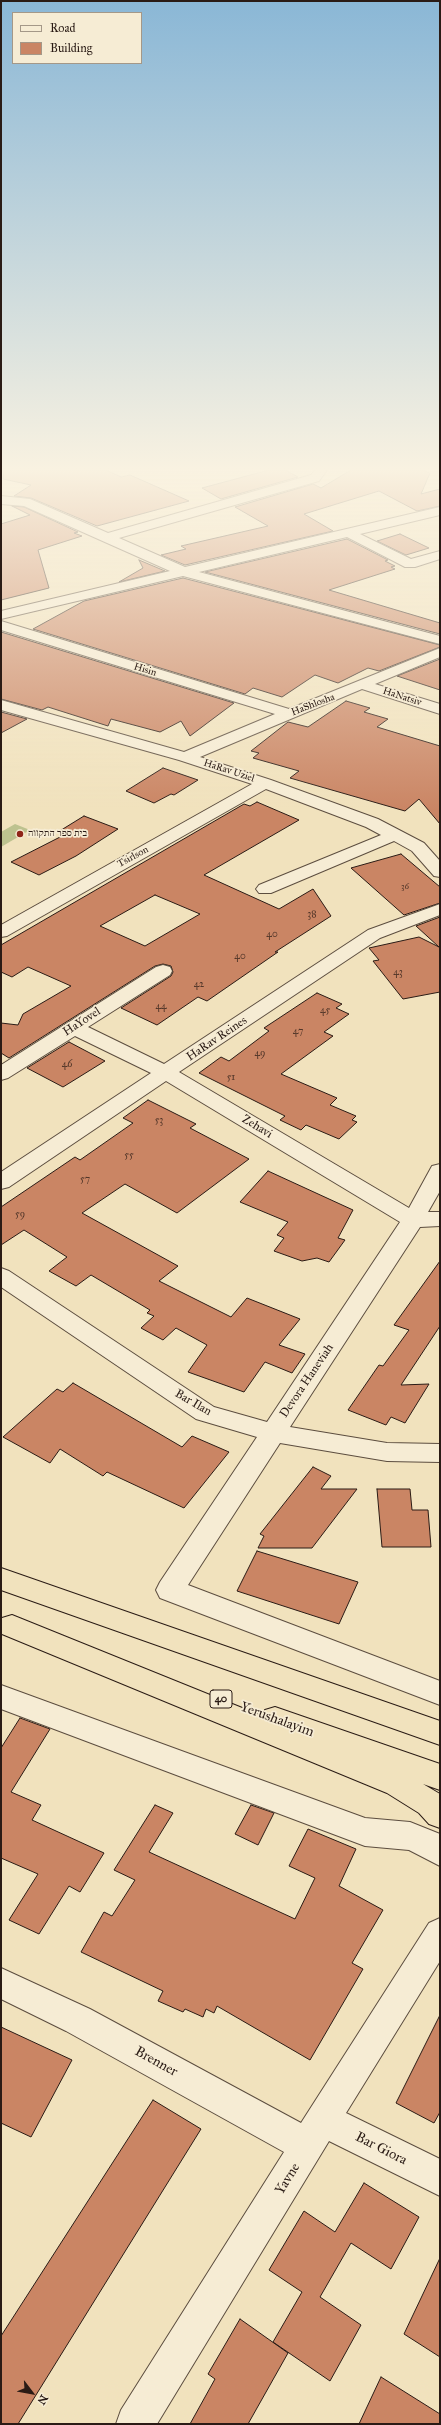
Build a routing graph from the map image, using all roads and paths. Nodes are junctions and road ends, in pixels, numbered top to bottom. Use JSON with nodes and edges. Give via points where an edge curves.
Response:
{"nodes":[{"id":1,"x":136,"y":583,"type":"edge"},
{"id":2,"x":226,"y":583,"type":"edge"},
{"id":3,"x":1,"y":615,"type":"edge"},
{"id":4,"x":1,"y":626,"type":"edge"},
{"id":5,"x":440,"y":640,"type":"edge"},
{"id":6,"x":440,"y":652,"type":"edge"},
{"id":7,"x":363,"y":685,"type":"junction"},
{"id":8,"x":1,"y":705,"type":"edge"},
{"id":9,"x":440,"y":709,"type":"edge"},
{"id":10,"x":290,"y":714,"type":"junction"},
{"id":11,"x":185,"y":757,"type":"junction"},
{"id":12,"x":265,"y":783,"type":"junction"},
{"id":13,"x":395,"y":835,"type":"junction"},
{"id":14,"x":440,"y":872,"type":"edge"},
{"id":15,"x":265,"y":889,"type":"dead end"},
{"id":16,"x":440,"y":910,"type":"edge"},
{"id":17,"x":1,"y":932,"type":"edge"},
{"id":18,"x":163,"y":971,"type":"dead end"},
{"id":19,"x":74,"y":1028,"type":"junction"},
{"id":20,"x":166,"y":1073,"type":"junction"},
{"id":21,"x":1,"y":1074,"type":"edge"},
{"id":22,"x":440,"y":1171,"type":"edge"},
{"id":23,"x":1,"y":1182,"type":"edge"},
{"id":24,"x":440,"y":1219,"type":"edge"},
{"id":25,"x":413,"y":1220,"type":"junction"},
{"id":26,"x":1,"y":1276,"type":"edge"},
{"id":27,"x":273,"y":1433,"type":"junction"},
{"id":28,"x":440,"y":1453,"type":"edge"},
{"id":29,"x":1,"y":1579,"type":"edge"},
{"id":30,"x":6,"y":1624,"type":"edge"},
{"id":31,"x":440,"y":1693,"type":"edge"},
{"id":32,"x":1,"y":1697,"type":"edge"},
{"id":33,"x":440,"y":1733,"type":"edge"},
{"id":34,"x":440,"y":1778,"type":"edge"},
{"id":35,"x":440,"y":1816,"type":"edge"},
{"id":36,"x":440,"y":1852,"type":"edge"},
{"id":37,"x":440,"y":1933,"type":"edge"},
{"id":38,"x":1,"y":1983,"type":"edge"},
{"id":39,"x":315,"y":2133,"type":"junction"},
{"id":40,"x":440,"y":2178,"type":"edge"},
{"id":41,"x":135,"y":2424,"type":"edge"}],
"edges":[{"from":1,"to":3,"type":"street"},
{"from":2,"to":5,"type":"street"},
{"from":4,"to":10,"type":"street","name":"Hisin"},
{"from":6,"to":7,"type":"street","name":"HaShlosha"},
{"from":7,"to":9,"type":"street","name":"HaNatsiv"},
{"from":7,"to":10,"type":"street","name":"HaShlosha"},
{"from":8,"to":11,"type":"street","name":"HaRav Uziel"},
{"from":10,"to":11,"type":"street","name":"HaShlosha"},
{"from":11,"to":12,"type":"street","name":"HaRav Uziel"},
{"from":12,"to":13,"type":"street","name":"HaRav Uziel","via":[[372,822]]},
{"from":12,"to":17,"type":"street","name":"Tsirlson"},
{"from":13,"to":14,"type":"street","name":"HaRav Uziel","via":[[418,847]]},
{"from":13,"to":15,"type":"street"},
{"from":16,"to":20,"type":"street","name":"HaRav Reines","via":[[374,934]]},
{"from":18,"to":19,"type":"street","name":"HaYovel"},
{"from":19,"to":20,"type":"street","name":"Zehavi"},
{"from":19,"to":21,"type":"street","name":"HaYovel"},
{"from":20,"to":23,"type":"street","name":"HaRav Reines"},
{"from":20,"to":25,"type":"street","name":"Zehavi"},
{"from":22,"to":25,"type":"street","name":"Devora Haneviah"},
{"from":24,"to":25,"type":"street"},
{"from":25,"to":27,"type":"street","name":"Devora Haneviah"},
{"from":26,"to":27,"type":"street","name":"Bar Ilan","via":[[205,1413]]},
{"from":27,"to":28,"type":"street","name":"Bar Ilan","via":[[387,1452]]},
{"from":27,"to":31,"type":"street","name":"Devora Haneviah","via":[[170,1590]]},
{"from":29,"to":33,"type":"highway"},
{"from":30,"to":34,"type":"highway","name":"Yerushalayim","number":"40"},
{"from":30,"to":35,"type":"highway","via":[[398,1784],[430,1804]]},
{"from":32,"to":36,"type":"street","via":[[365,1832],[410,1836],[435,1846]]},
{"from":37,"to":39,"type":"street","name":"Yavne"},
{"from":38,"to":39,"type":"street","name":"Brenner"},
{"from":39,"to":40,"type":"street","name":"Bar Giora"},
{"from":39,"to":41,"type":"street","name":"Yavne"}]}
